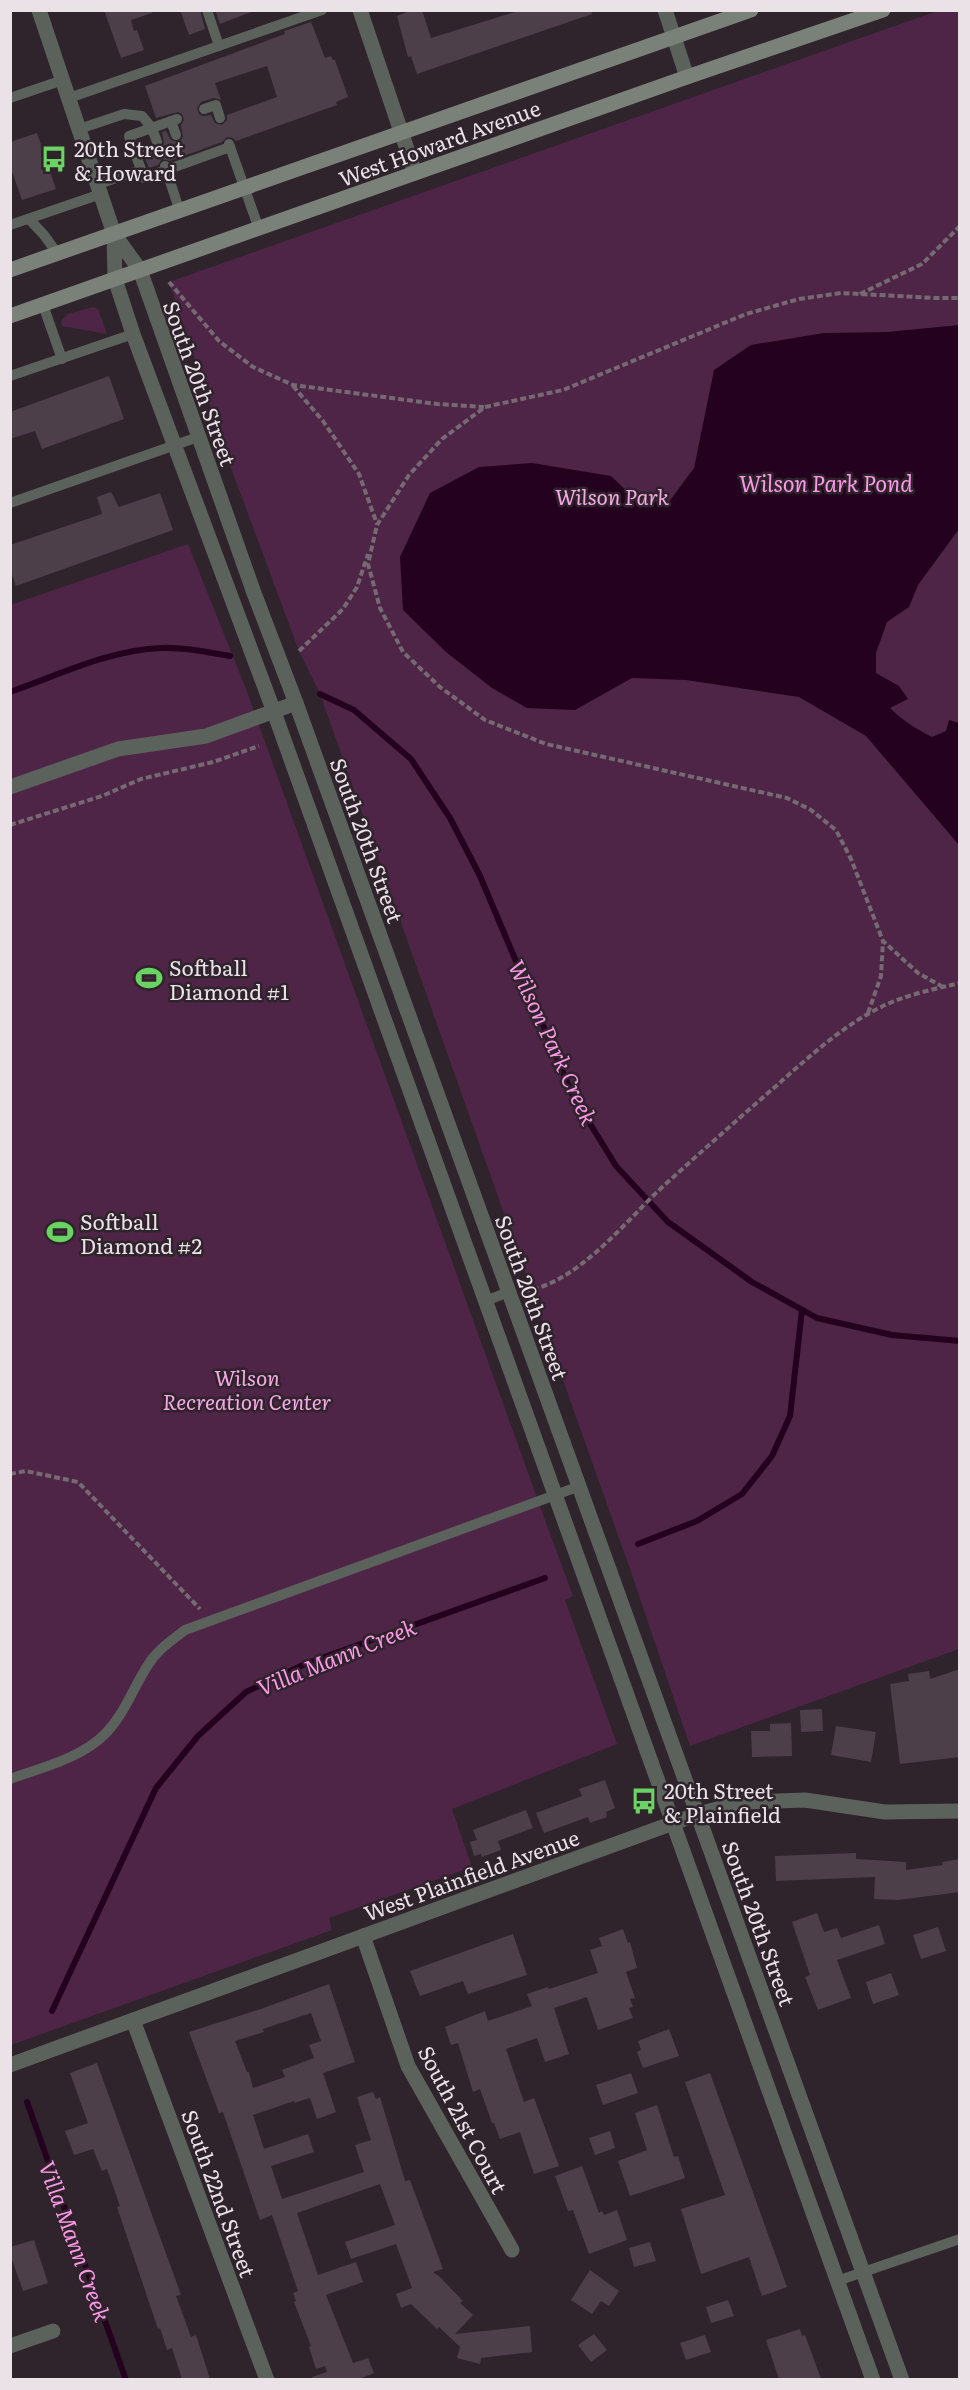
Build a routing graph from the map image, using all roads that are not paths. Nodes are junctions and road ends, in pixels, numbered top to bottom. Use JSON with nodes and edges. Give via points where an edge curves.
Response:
{"nodes":[{"id":1,"x":39,"y":10,"type":"edge"},
{"id":2,"x":207,"y":10,"type":"edge"},
{"id":3,"x":322,"y":10,"type":"edge"},
{"id":4,"x":360,"y":10,"type":"edge"},
{"id":5,"x":665,"y":10,"type":"edge"},
{"id":6,"x":751,"y":10,"type":"edge"},
{"id":7,"x":883,"y":10,"type":"edge"},
{"id":8,"x":674,"y":37,"type":"junction"},
{"id":9,"x":219,"y":46,"type":"junction"},
{"id":10,"x":687,"y":77,"type":"junction"},
{"id":11,"x":63,"y":80,"type":"junction"},
{"id":12,"x":10,"y":98,"type":"edge"},
{"id":13,"x":69,"y":98,"type":"junction"},
{"id":14,"x":204,"y":110,"type":"dead end"},
{"id":15,"x":220,"y":118,"type":"dead end"},
{"id":16,"x":152,"y":128,"type":"junction"},
{"id":17,"x":79,"y":129,"type":"junction"},
{"id":18,"x":401,"y":133,"type":"junction"},
{"id":19,"x":176,"y":135,"type":"dead end"},
{"id":20,"x":157,"y":142,"type":"dead end"},
{"id":21,"x":166,"y":168,"type":"junction"},
{"id":22,"x":141,"y":170,"type":"junction"},
{"id":23,"x":415,"y":172,"type":"junction"},
{"id":24,"x":245,"y":188,"type":"junction"},
{"id":25,"x":100,"y":189,"type":"junction"},
{"id":26,"x":180,"y":212,"type":"junction"},
{"id":27,"x":28,"y":219,"type":"junction"},
{"id":28,"x":10,"y":225,"type":"edge"},
{"id":29,"x":259,"y":229,"type":"junction"},
{"id":30,"x":114,"y":234,"type":"junction"},
{"id":31,"x":57,"y":253,"type":"junction"},
{"id":32,"x":10,"y":270,"type":"edge"},
{"id":33,"x":140,"y":270,"type":"junction"},
{"id":34,"x":115,"y":279,"type":"junction"},
{"id":35,"x":43,"y":305,"type":"junction"},
{"id":36,"x":10,"y":316,"type":"edge"},
{"id":37,"x":133,"y":334,"type":"junction"},
{"id":38,"x":62,"y":359,"type":"junction"},
{"id":39,"x":10,"y":376,"type":"edge"},
{"id":40,"x":198,"y":437,"type":"junction"},
{"id":41,"x":175,"y":445,"type":"junction"},
{"id":42,"x":10,"y":503,"type":"edge"},
{"id":43,"x":296,"y":703,"type":"junction"},
{"id":44,"x":274,"y":712,"type":"junction"},
{"id":45,"x":10,"y":787,"type":"edge"},
{"id":46,"x":509,"y":1292,"type":"junction"},
{"id":47,"x":485,"y":1301,"type":"junction"},
{"id":48,"x":580,"y":1486,"type":"junction"},
{"id":49,"x":555,"y":1495,"type":"junction"},
{"id":50,"x":10,"y":1779,"type":"edge"},
{"id":51,"x":960,"y":1810,"type":"edge"},
{"id":52,"x":698,"y":1814,"type":"junction"},
{"id":53,"x":673,"y":1823,"type":"junction"},
{"id":54,"x":363,"y":1936,"type":"junction"},
{"id":55,"x":134,"y":2020,"type":"junction"},
{"id":56,"x":10,"y":2065,"type":"edge"},
{"id":57,"x":960,"y":2239,"type":"edge"},
{"id":58,"x":512,"y":2250,"type":"dead end"},
{"id":59,"x":863,"y":2272,"type":"junction"},
{"id":60,"x":837,"y":2281,"type":"junction"},
{"id":61,"x":53,"y":2331,"type":"dead end"},
{"id":62,"x":10,"y":2346,"type":"edge"},
{"id":63,"x":267,"y":2379,"type":"edge"},
{"id":64,"x":873,"y":2379,"type":"edge"},
{"id":65,"x":902,"y":2379,"type":"edge"}],
"edges":[{"from":1,"to":11,"type":"street","name":"South 20th Street"},
{"from":2,"to":9,"type":"lane"},
{"from":3,"to":9,"type":"lane"},
{"from":4,"to":18,"type":"street"},
{"from":5,"to":8,"type":"street"},
{"from":6,"to":8,"type":"main road","name":"West Howard Avenue"},
{"from":7,"to":10,"type":"main road","name":"West Howard Avenue"},
{"from":8,"to":10,"type":"street"},
{"from":8,"to":18,"type":"main road","name":"West Howard Avenue"},
{"from":9,"to":13,"type":"lane"},
{"from":10,"to":23,"type":"main road","name":"West Howard Avenue"},
{"from":11,"to":12,"type":"lane"},
{"from":11,"to":13,"type":"street","name":"South 20th Street"},
{"from":13,"to":17,"type":"street","name":"South 20th Street"},
{"from":14,"to":15,"type":"lane","via":[[216,105]]},
{"from":16,"to":17,"type":"lane","via":[[142,116],[124,114]]},
{"from":16,"to":19,"type":"lane","via":[[174,120]]},
{"from":16,"to":20,"type":"lane"},
{"from":16,"to":22,"type":"lane","via":[[129,136]]},
{"from":17,"to":25,"type":"street","name":"South 20th Street"},
{"from":18,"to":23,"type":"street"},
{"from":18,"to":24,"type":"main road","name":"West Howard Avenue"},
{"from":21,"to":22,"type":"lane","via":[[144,178]]},
{"from":21,"to":24,"type":"lane","via":[[230,145]]},
{"from":21,"to":26,"type":"lane"},
{"from":22,"to":25,"type":"lane"},
{"from":23,"to":29,"type":"main road","name":"West Howard Avenue"},
{"from":24,"to":26,"type":"main road","name":"West Howard Avenue"},
{"from":24,"to":29,"type":"lane"},
{"from":25,"to":27,"type":"lane"},
{"from":25,"to":30,"type":"street","name":"South 20th Street"},
{"from":26,"to":30,"type":"main road","name":"West Howard Avenue"},
{"from":27,"to":28,"type":"lane"},
{"from":27,"to":31,"type":"lane"},
{"from":29,"to":33,"type":"main road","name":"West Howard Avenue"},
{"from":30,"to":31,"type":"main road","name":"West Howard Avenue"},
{"from":30,"to":33,"type":"street","name":"South 20th Street"},
{"from":30,"to":34,"type":"street","name":"South 20th Street"},
{"from":31,"to":32,"type":"main road","name":"West Howard Avenue"},
{"from":33,"to":34,"type":"main road","name":"West Howard Avenue"},
{"from":33,"to":40,"type":"street","name":"South 20th Street"},
{"from":34,"to":35,"type":"main road","name":"West Howard Avenue"},
{"from":34,"to":37,"type":"street","name":"South 20th Street"},
{"from":35,"to":36,"type":"main road","name":"West Howard Avenue"},
{"from":35,"to":38,"type":"lane"},
{"from":37,"to":38,"type":"lane"},
{"from":37,"to":41,"type":"street","name":"South 20th Street"},
{"from":38,"to":39,"type":"lane"},
{"from":40,"to":41,"type":"lane"},
{"from":40,"to":43,"type":"street","name":"South 20th Street"},
{"from":41,"to":42,"type":"lane"},
{"from":41,"to":44,"type":"street","name":"South 20th Street"},
{"from":43,"to":44,"type":"street"},
{"from":43,"to":46,"type":"street","name":"South 20th Street"},
{"from":44,"to":45,"type":"street","via":[[206,736],[118,749]]},
{"from":44,"to":47,"type":"street","name":"South 20th Street"},
{"from":46,"to":47,"type":"lane"},
{"from":46,"to":48,"type":"street","name":"South 20th Street"},
{"from":47,"to":49,"type":"street","name":"South 20th Street"},
{"from":48,"to":49,"type":"lane"},
{"from":48,"to":52,"type":"street","name":"South 20th Street"},
{"from":49,"to":50,"type":"lane","via":[[185,1630],[148,1664],[123,1712],[105,1734],[84,1751]]},
{"from":49,"to":53,"type":"street","name":"South 20th Street"},
{"from":51,"to":52,"type":"street","name":"West Plainfield Avenue","via":[[885,1812],[805,1800],[744,1802]]},
{"from":52,"to":53,"type":"street","name":"West Plainfield Avenue"},
{"from":52,"to":59,"type":"street","name":"South 20th Street"},
{"from":53,"to":54,"type":"street","name":"West Plainfield Avenue"},
{"from":53,"to":60,"type":"street","name":"South 20th Street"},
{"from":54,"to":55,"type":"street","name":"West Plainfield Avenue"},
{"from":54,"to":58,"type":"street","name":"South 21st Court","via":[[408,2066]]},
{"from":55,"to":56,"type":"street","name":"West Plainfield Avenue"},
{"from":55,"to":63,"type":"street","name":"South 22nd Street"},
{"from":57,"to":59,"type":"lane"},
{"from":59,"to":60,"type":"lane"},
{"from":59,"to":65,"type":"street","name":"South 20th Street"},
{"from":60,"to":64,"type":"street","name":"South 20th Street"},
{"from":61,"to":62,"type":"street"}]}
